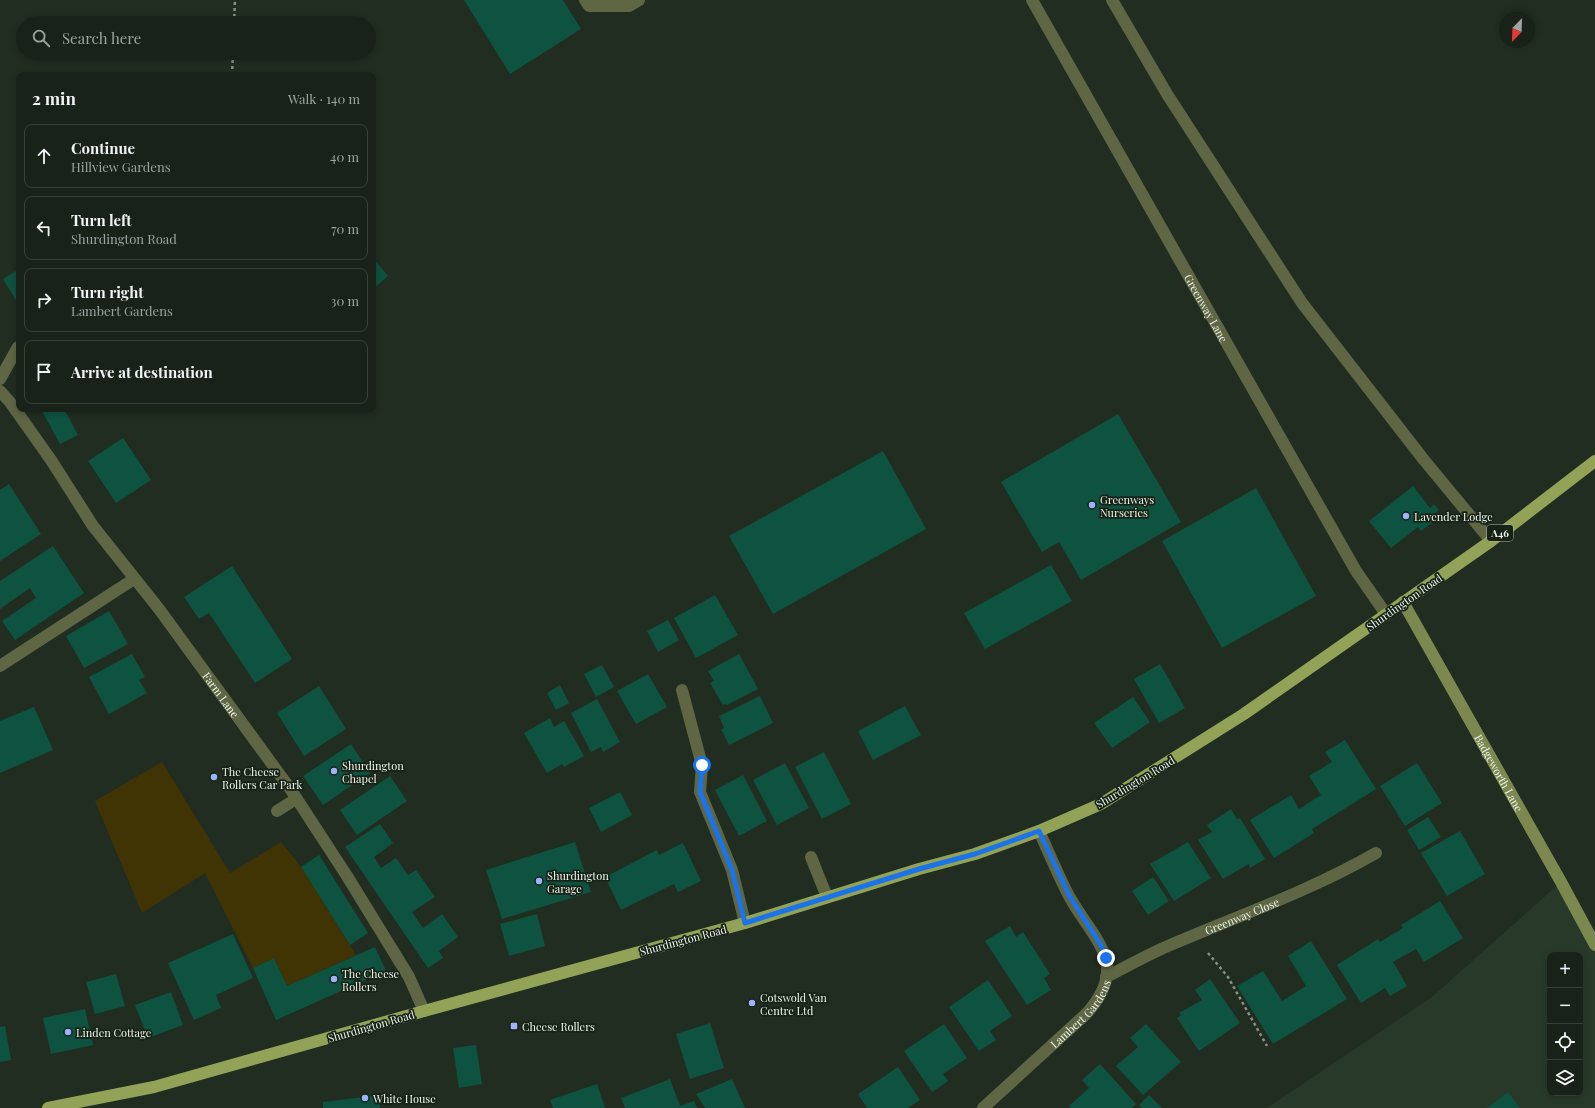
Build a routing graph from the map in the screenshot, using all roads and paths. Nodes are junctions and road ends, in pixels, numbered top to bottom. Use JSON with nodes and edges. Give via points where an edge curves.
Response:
{"nodes":[{"id":1,"x":235,"y":0,"type":"edge"},
{"id":2,"x":585,"y":0,"type":"edge"},
{"id":3,"x":639,"y":0,"type":"edge"},
{"id":4,"x":1032,"y":0,"type":"edge"},
{"id":5,"x":1112,"y":0,"type":"edge"},
{"id":6,"x":234,"y":16,"type":"edge"},
{"id":7,"x":233,"y":60,"type":"edge"},
{"id":8,"x":232,"y":72,"type":"edge"},
{"id":9,"x":16,"y":351,"type":"edge"},
{"id":10,"x":0,"y":379,"type":"edge"},
{"id":11,"x":0,"y":391,"type":"edge"},
{"id":12,"x":16,"y":410,"type":"edge"},
{"id":13,"x":17,"y":412,"type":"edge"},
{"id":14,"x":1595,"y":461,"type":"edge"},
{"id":15,"x":1491,"y":541,"type":"junction"},
{"id":16,"x":134,"y":579,"type":"junction"},
{"id":17,"x":1404,"y":602,"type":"junction"},
{"id":18,"x":1386,"y":614,"type":"junction"},
{"id":19,"x":0,"y":666,"type":"edge"},
{"id":20,"x":682,"y":690,"type":"dead end"},
{"id":21,"x":296,"y":799,"type":"junction"},
{"id":22,"x":277,"y":811,"type":"dead end"},
{"id":23,"x":1039,"y":831,"type":"junction"},
{"id":24,"x":1376,"y":853,"type":"dead end"},
{"id":25,"x":811,"y":857,"type":"dead end"},
{"id":26,"x":827,"y":897,"type":"junction"},
{"id":27,"x":745,"y":923,"type":"junction"},
{"id":28,"x":1595,"y":945,"type":"edge"},
{"id":29,"x":1208,"y":953,"type":"dead end"},
{"id":30,"x":1106,"y":977,"type":"junction"},
{"id":31,"x":424,"y":1011,"type":"junction"},
{"id":32,"x":1267,"y":1046,"type":"dead end"},
{"id":33,"x":48,"y":1108,"type":"edge"},
{"id":34,"x":983,"y":1108,"type":"edge"}],
"edges":[{"from":1,"to":6,"type":"path"},
{"from":2,"to":3,"type":"street","via":[[589,6],[629,6]]},
{"from":4,"to":18,"type":"street","name":"Greenway Lane","via":[[1356,572]]},
{"from":5,"to":15,"type":"street","via":[[1167,94],[1302,303],[1424,460]]},
{"from":7,"to":8,"type":"path"},
{"from":9,"to":10,"type":"street"},
{"from":11,"to":12,"type":"street","name":"Farm Lane"},
{"from":13,"to":16,"type":"street","name":"Farm Lane","via":[[93,526]]},
{"from":14,"to":15,"type":"main road","name":"Shurdington Road","number":"A46"},
{"from":15,"to":17,"type":"main road","name":"Shurdington Road","number":"A46"},
{"from":16,"to":19,"type":"street"},
{"from":16,"to":21,"type":"street","name":"Farm Lane","via":[[163,615]]},
{"from":17,"to":18,"type":"main road","name":"Shurdington Road","number":"A46"},
{"from":17,"to":28,"type":"street","name":"Badgeworth Lane"},
{"from":18,"to":23,"type":"main road","name":"Shurdington Road","number":"A46","via":[[1244,714],[1101,804]]},
{"from":20,"to":27,"type":"street","via":[[702,765],[700,792],[732,870]]},
{"from":21,"to":22,"type":"street"},
{"from":21,"to":31,"type":"street","name":"Farm Lane","via":[[405,971]]},
{"from":23,"to":26,"type":"main road","name":"Shurdington Road","number":"A46","via":[[975,854]]},
{"from":23,"to":30,"type":"street","name":"Lambert Gardens","via":[[1069,895],[1102,947],[1106,958]]},
{"from":24,"to":30,"type":"street","name":"Greenway Close","via":[[1345,871],[1167,946]]},
{"from":25,"to":26,"type":"street"},
{"from":26,"to":27,"type":"main road","name":"Shurdington Road","number":"A46"},
{"from":27,"to":31,"type":"main road","name":"Shurdington Road","number":"A46"},
{"from":29,"to":32,"type":"path","via":[[1228,978]]},
{"from":30,"to":34,"type":"street","name":"Lambert Gardens","via":[[1097,1002],[1086,1014]]},
{"from":31,"to":33,"type":"main road","name":"Shurdington Road","number":"A46","via":[[154,1087]]}]}
